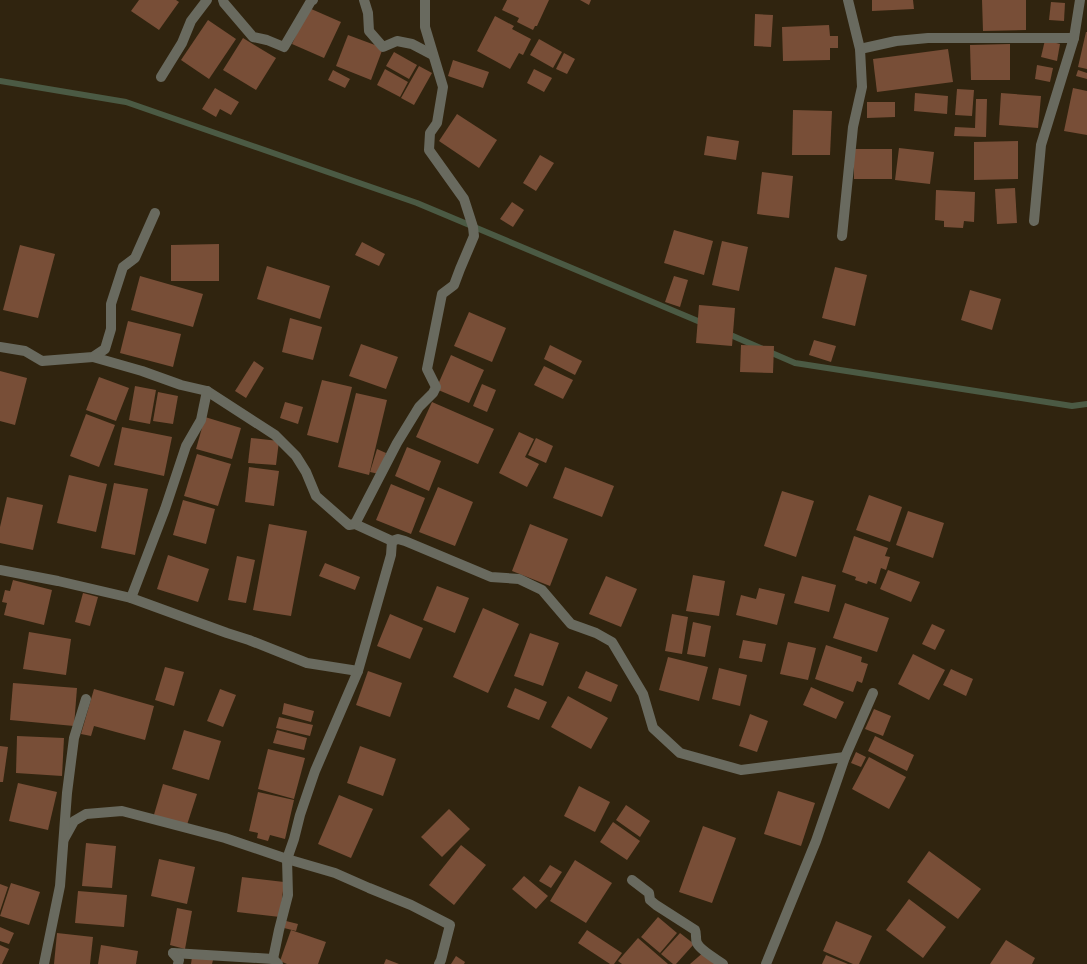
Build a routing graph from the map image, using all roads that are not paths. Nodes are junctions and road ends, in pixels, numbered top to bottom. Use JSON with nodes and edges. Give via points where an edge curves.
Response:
{"nodes":[{"id":1,"x":207,"y":0,"type":"edge"},
{"id":2,"x":223,"y":0,"type":"edge"},
{"id":3,"x":313,"y":0,"type":"edge"},
{"id":4,"x":364,"y":0,"type":"edge"},
{"id":5,"x":425,"y":0,"type":"edge"},
{"id":6,"x":848,"y":0,"type":"edge"},
{"id":7,"x":1080,"y":0,"type":"edge"},
{"id":8,"x":1074,"y":38,"type":"junction"},
{"id":9,"x":860,"y":49,"type":"junction"},
{"id":10,"x":433,"y":55,"type":"junction"},
{"id":11,"x":161,"y":77,"type":"dead end"},
{"id":12,"x":155,"y":213,"type":"dead end"},
{"id":13,"x":1034,"y":221,"type":"dead end"},
{"id":14,"x":842,"y":236,"type":"dead end"},
{"id":15,"x":0,"y":348,"type":"edge"},
{"id":16,"x":93,"y":357,"type":"junction"},
{"id":17,"x":207,"y":390,"type":"junction"},
{"id":18,"x":355,"y":524,"type":"junction"},
{"id":19,"x":392,"y":541,"type":"junction"},
{"id":20,"x":0,"y":570,"type":"edge"},
{"id":21,"x":131,"y":598,"type":"junction"},
{"id":22,"x":358,"y":671,"type":"junction"},
{"id":23,"x":873,"y":693,"type":"dead end"},
{"id":24,"x":86,"y":699,"type":"dead end"},
{"id":25,"x":844,"y":757,"type":"junction"},
{"id":26,"x":64,"y":839,"type":"junction"},
{"id":27,"x":287,"y":860,"type":"junction"},
{"id":28,"x":632,"y":880,"type":"dead end"},
{"id":29,"x":276,"y":961,"type":"edge"},
{"id":30,"x":44,"y":964,"type":"edge"},
{"id":31,"x":178,"y":964,"type":"edge"},
{"id":32,"x":439,"y":964,"type":"edge"},
{"id":33,"x":722,"y":964,"type":"edge"},
{"id":34,"x":766,"y":964,"type":"edge"}],
"edges":[{"from":1,"to":11,"type":"street","via":[[191,21],[182,43]]},
{"from":2,"to":3,"type":"street","via":[[253,37],[284,47]]},
{"from":4,"to":10,"type":"street","via":[[370,31],[383,47],[397,42],[412,44]]},
{"from":5,"to":10,"type":"street","via":[[425,27]]},
{"from":6,"to":9,"type":"street"},
{"from":7,"to":8,"type":"street"},
{"from":8,"to":9,"type":"street","via":[[928,38]]},
{"from":8,"to":13,"type":"street","via":[[1041,146]]},
{"from":9,"to":14,"type":"street","via":[[862,87],[853,127]]},
{"from":10,"to":18,"type":"street","via":[[443,87],[437,123],[430,133],[429,150],[464,199],[474,236],[454,286],[442,294],[428,369],[436,387],[419,407],[397,443]]},
{"from":12,"to":16,"type":"street","via":[[135,258],[124,268],[111,304],[111,329],[105,349]]},
{"from":15,"to":16,"type":"street","via":[[25,351],[42,361]]},
{"from":16,"to":17,"type":"street","via":[[181,385]]},
{"from":17,"to":18,"type":"street","via":[[275,435],[296,456],[316,496],[349,525]]},
{"from":17,"to":21,"type":"street","via":[[201,420],[186,446]]},
{"from":18,"to":19,"type":"street"},
{"from":19,"to":22,"type":"street"},
{"from":19,"to":25,"type":"street","via":[[405,541],[491,577],[519,580],[542,590],[571,624],[612,642],[643,694],[653,728],[680,753],[741,770]]},
{"from":20,"to":21,"type":"street"},
{"from":21,"to":22,"type":"street","via":[[307,663]]},
{"from":22,"to":27,"type":"street","via":[[315,772]]},
{"from":23,"to":25,"type":"street"},
{"from":24,"to":26,"type":"street","via":[[74,738]]},
{"from":25,"to":34,"type":"street","via":[[816,841]]},
{"from":26,"to":27,"type":"street","via":[[74,821],[86,814],[122,811],[225,838]]},
{"from":26,"to":30,"type":"street","via":[[60,886]]},
{"from":27,"to":29,"type":"street","via":[[288,895],[278,930]]},
{"from":27,"to":32,"type":"street","via":[[335,873],[411,905],[450,925]]},
{"from":28,"to":33,"type":"street","via":[[649,893],[650,900],[656,905],[694,930],[700,947]]},
{"from":29,"to":31,"type":"street","via":[[173,953],[180,960]]}]}
